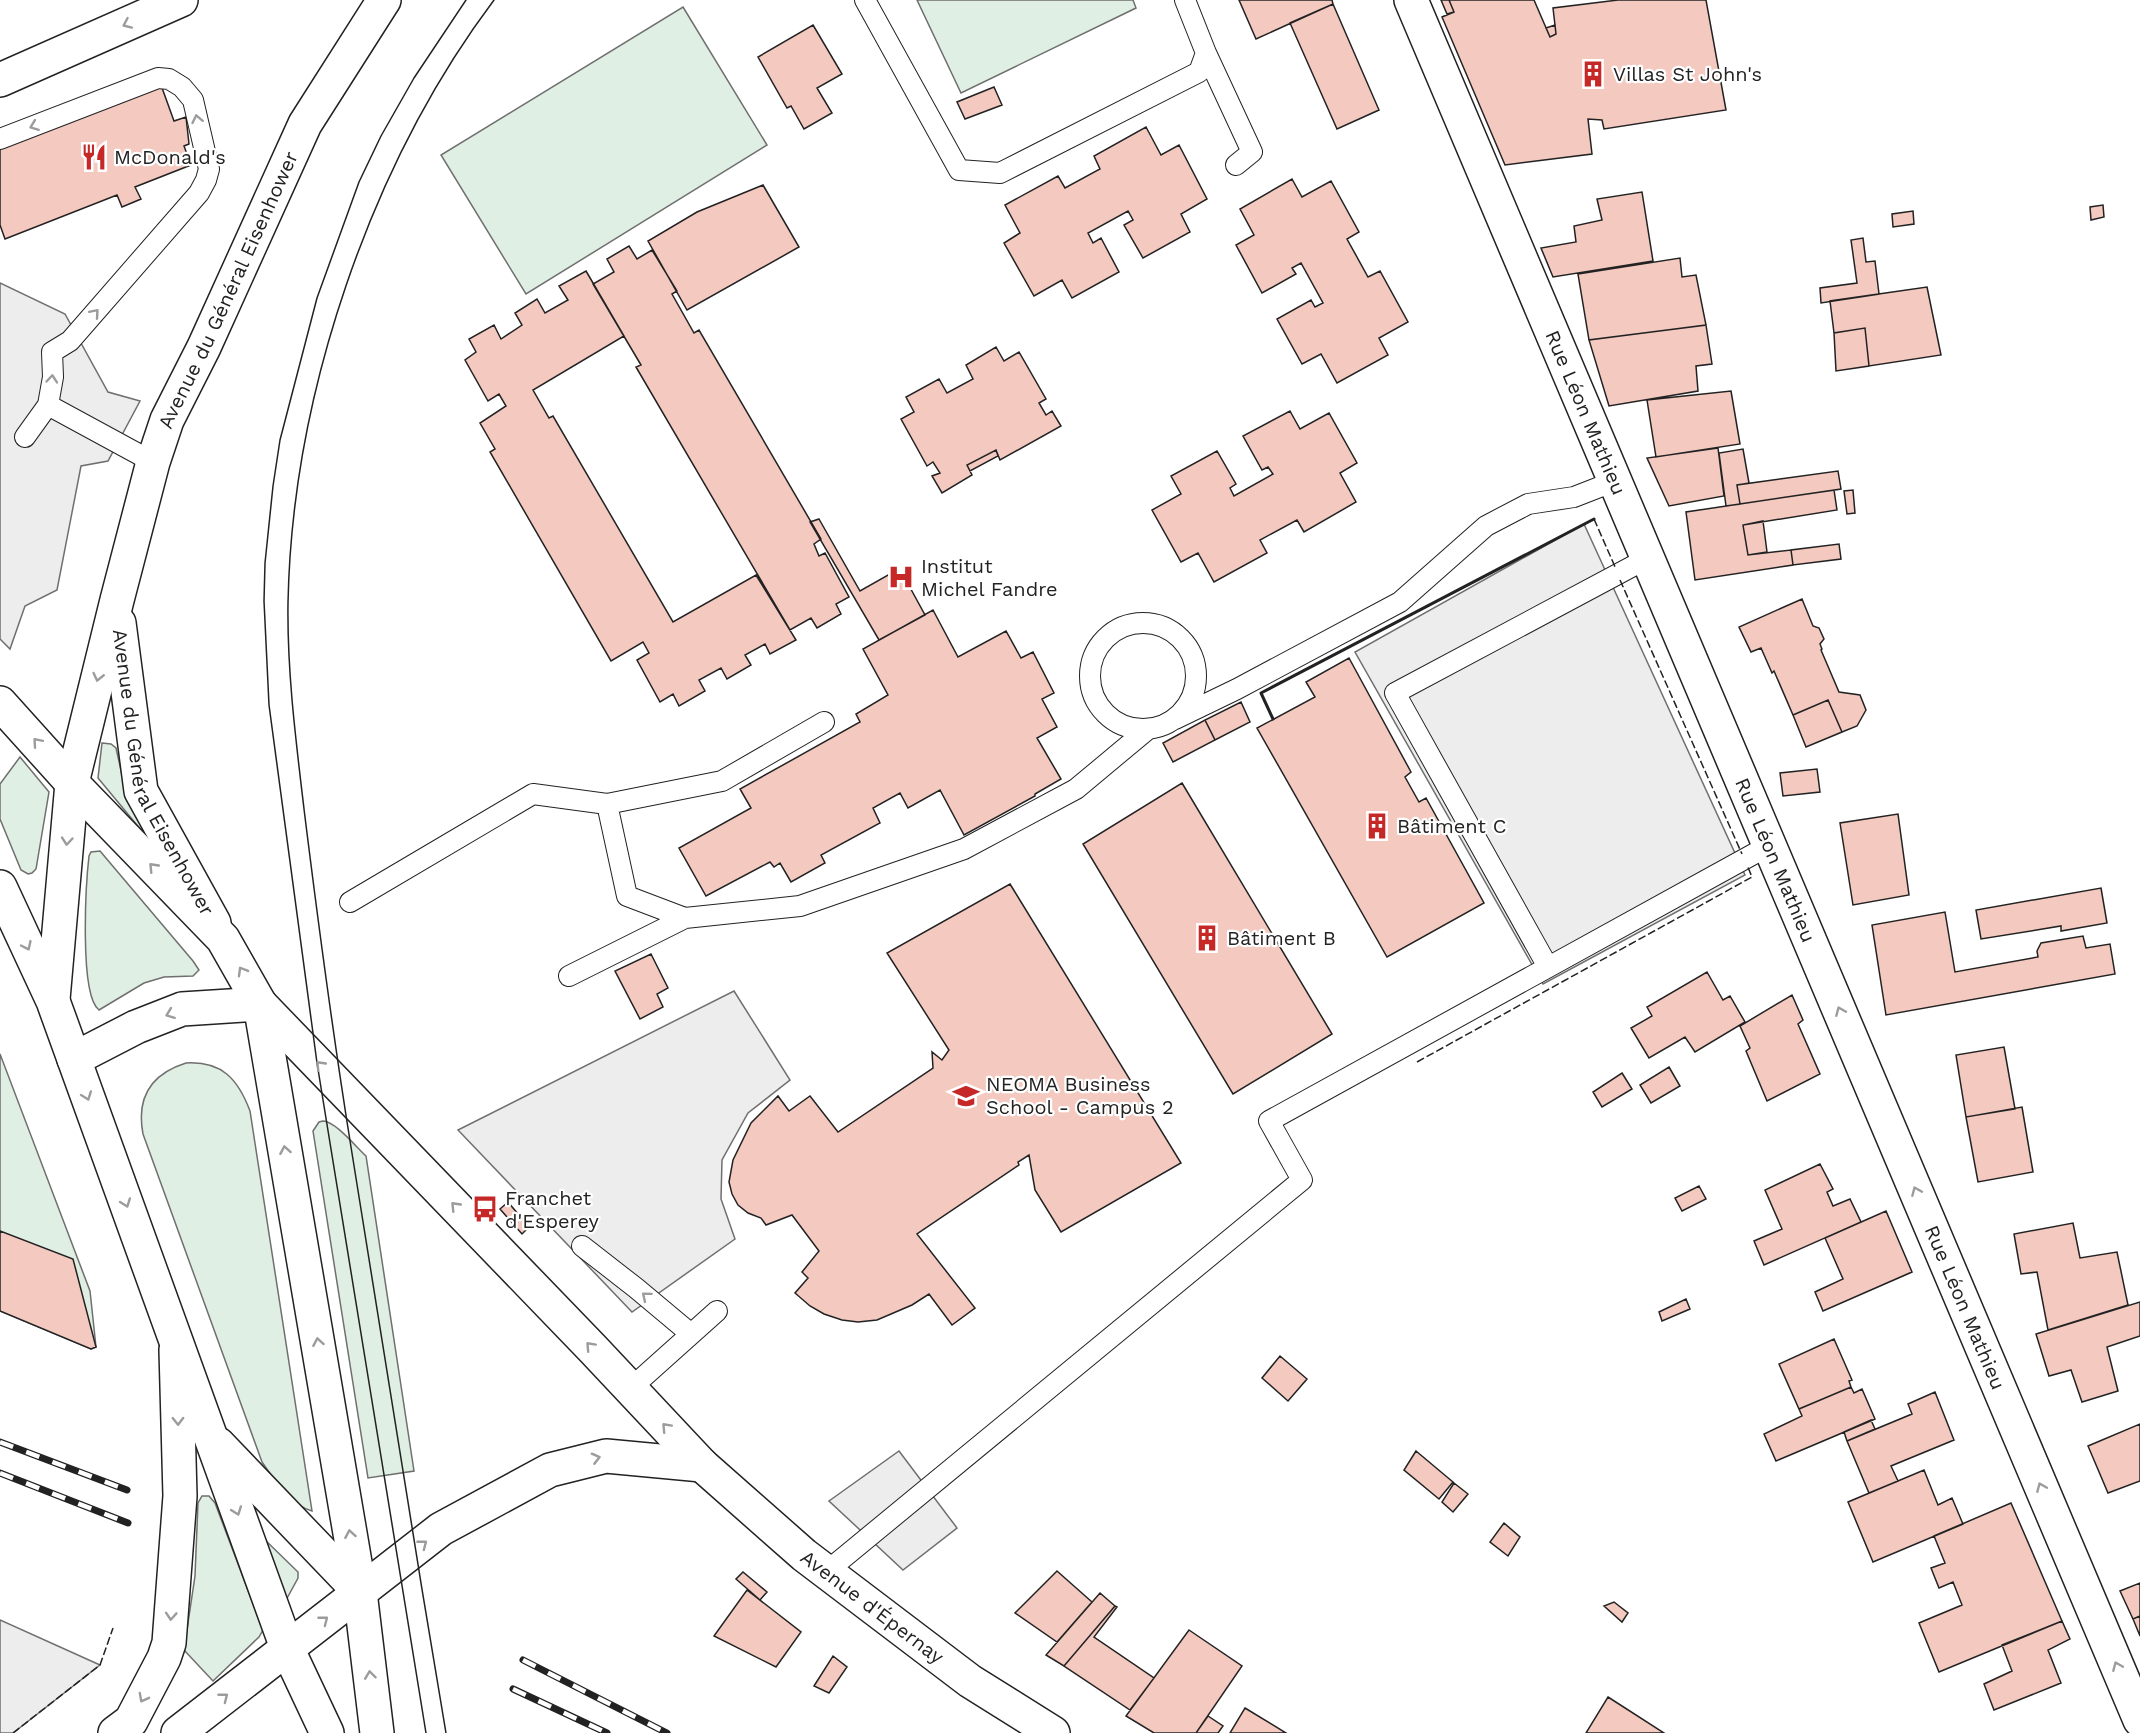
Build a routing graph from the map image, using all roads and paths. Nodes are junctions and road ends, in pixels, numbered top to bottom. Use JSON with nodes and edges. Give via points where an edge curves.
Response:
{"nodes":[{"id":1,"x":181,"y":0,"type":"edge"},
{"id":2,"x":384,"y":0,"type":"edge"},
{"id":3,"x":866,"y":0,"type":"edge"},
{"id":4,"x":1185,"y":0,"type":"edge"},
{"id":5,"x":1411,"y":0,"type":"edge"},
{"id":6,"x":1206,"y":53,"type":"junction"},
{"id":7,"x":0,"y":80,"type":"edge"},
{"id":8,"x":0,"y":139,"type":"edge"},
{"id":9,"x":1236,"y":165,"type":"dead end"},
{"id":10,"x":48,"y":405,"type":"junction"},
{"id":11,"x":25,"y":437,"type":"dead end"},
{"id":12,"x":153,"y":462,"type":"junction"},
{"id":13,"x":1615,"y":481,"type":"junction"},
{"id":14,"x":1648,"y":558,"type":"junction"},
{"id":15,"x":117,"y":600,"type":"junction"},
{"id":16,"x":0,"y":703,"type":"edge"},
{"id":17,"x":1175,"y":719,"type":"junction"},
{"id":18,"x":824,"y":722,"type":"dead end"},
{"id":19,"x":1148,"y":729,"type":"junction"},
{"id":20,"x":72,"y":783,"type":"junction"},
{"id":21,"x":607,"y":804,"type":"junction"},
{"id":22,"x":1770,"y":846,"type":"junction"},
{"id":23,"x":0,"y":887,"type":"edge"},
{"id":24,"x":350,"y":902,"type":"dead end"},
{"id":25,"x":685,"y":918,"type":"junction"},
{"id":26,"x":223,"y":939,"type":"junction"},
{"id":27,"x":1548,"y":967,"type":"junction"},
{"id":28,"x":569,"y":976,"type":"dead end"},
{"id":29,"x":53,"y":1001,"type":"junction"},
{"id":30,"x":260,"y":1004,"type":"junction"},
{"id":31,"x":74,"y":1059,"type":"junction"},
{"id":32,"x":582,"y":1246,"type":"dead end"},
{"id":33,"x":717,"y":1311,"type":"dead end"},
{"id":34,"x":691,"y":1334,"type":"junction"},
{"id":35,"x":176,"y":1341,"type":"junction"},
{"id":36,"x":631,"y":1388,"type":"junction"},
{"id":37,"x":210,"y":1436,"type":"junction"},
{"id":38,"x":702,"y":1465,"type":"junction"},
{"id":39,"x":826,"y":1572,"type":"junction"},
{"id":40,"x":360,"y":1592,"type":"junction"},
{"id":41,"x":287,"y":1648,"type":"junction"},
{"id":42,"x":2140,"y":1720,"type":"edge"},
{"id":43,"x":115,"y":1733,"type":"edge"},
{"id":44,"x":178,"y":1733,"type":"edge"},
{"id":45,"x":327,"y":1733,"type":"edge"},
{"id":46,"x":377,"y":1733,"type":"edge"},
{"id":47,"x":1053,"y":1733,"type":"edge"}],
"edges":[{"from":1,"to":7,"type":"main road","one_way":true},
{"from":2,"to":12,"type":"main road","name":"Avenue du Général Eisenhower","via":[[305,124],[204,348],[167,420]]},
{"from":3,"to":6,"type":"lane","via":[[959,170],[1000,173],[1199,72]]},
{"from":4,"to":6,"type":"lane"},
{"from":5,"to":13,"type":"main road","name":"Rue Léon Mathieu"},
{"from":6,"to":9,"type":"lane","via":[[1252,152]]},
{"from":10,"to":8,"type":"lane","one_way":true,"via":[[52,352],[70,341],[199,193],[209,169],[193,100],[169,79],[158,78]]},
{"from":10,"to":11,"type":"lane"},
{"from":10,"to":12,"type":"lane"},
{"from":12,"to":15,"type":"main road","name":"Avenue du Général Eisenhower"},
{"from":13,"to":14,"type":"main road","name":"Rue Léon Mathieu"},
{"from":13,"to":17,"type":"lane","via":[[1574,497],[1528,504],[1486,526],[1400,602]]},
{"from":14,"to":22,"type":"main road","name":"Rue Léon Mathieu"},
{"from":14,"to":27,"type":"lane","via":[[1395,693]]},
{"from":15,"to":20,"type":"main road","name":"Avenue du Général Eisenhower","one_way":true},
{"from":15,"to":26,"type":"main road","name":"Avenue du Général Eisenhower","via":[[141,791]]},
{"from":20,"to":16,"type":"main road","one_way":true},
{"from":17,"to":19,"type":"lane"},
{"from":17,"to":19,"type":"lane","via":[[1191,701],[1197,684],[1191,650],[1164,626],[1147,622],[1129,624],[1100,644],[1092,660],[1093,694],[1101,710],[1114,721]]},
{"from":18,"to":21,"type":"lane","via":[[722,781]]},
{"from":19,"to":25,"type":"lane","via":[[1076,789],[964,849],[800,906]]},
{"from":26,"to":20,"type":"main road","one_way":true},
{"from":20,"to":29,"type":"main road","name":"Avenue du Général Eisenhower","one_way":true},
{"from":21,"to":24,"type":"lane","via":[[533,794]]},
{"from":21,"to":25,"type":"lane","via":[[627,896]]},
{"from":22,"to":27,"type":"lane"},
{"from":42,"to":22,"type":"main road","name":"Rue Léon Mathieu","one_way":true},
{"from":23,"to":29,"type":"main road","one_way":true},
{"from":25,"to":28,"type":"lane"},
{"from":30,"to":26,"type":"main road","one_way":true},
{"from":27,"to":39,"type":"lane","via":[[1269,1121],[1302,1180]]},
{"from":29,"to":31,"type":"main road"},
{"from":30,"to":31,"type":"main road","one_way":true,"via":[[182,1009]]},
{"from":36,"to":30,"type":"main road","name":"Avenue d'Épernay","one_way":true},
{"from":40,"to":30,"type":"main road","one_way":true},
{"from":31,"to":35,"type":"main road","one_way":true},
{"from":34,"to":32,"type":"lane","one_way":true},
{"from":33,"to":34,"type":"lane"},
{"from":34,"to":36,"type":"lane"},
{"from":35,"to":37,"type":"main road"},
{"from":35,"to":43,"type":"main road","one_way":true,"via":[[180,1496],[169,1643],[130,1721]]},
{"from":38,"to":36,"type":"main road","name":"Avenue d'Épernay","one_way":true},
{"from":37,"to":40,"type":"main road"},
{"from":37,"to":41,"type":"main road","one_way":true},
{"from":38,"to":39,"type":"main road","name":"Avenue d'Épernay"},
{"from":40,"to":38,"type":"main road","one_way":true,"via":[[441,1529],[550,1470],[606,1456]]},
{"from":39,"to":47,"type":"main road","name":"Avenue d'Épernay","via":[[970,1681]]},
{"from":41,"to":40,"type":"main road","one_way":true},
{"from":46,"to":40,"type":"main road","one_way":true},
{"from":44,"to":41,"type":"main road","one_way":true},
{"from":41,"to":45,"type":"main road"}]}
